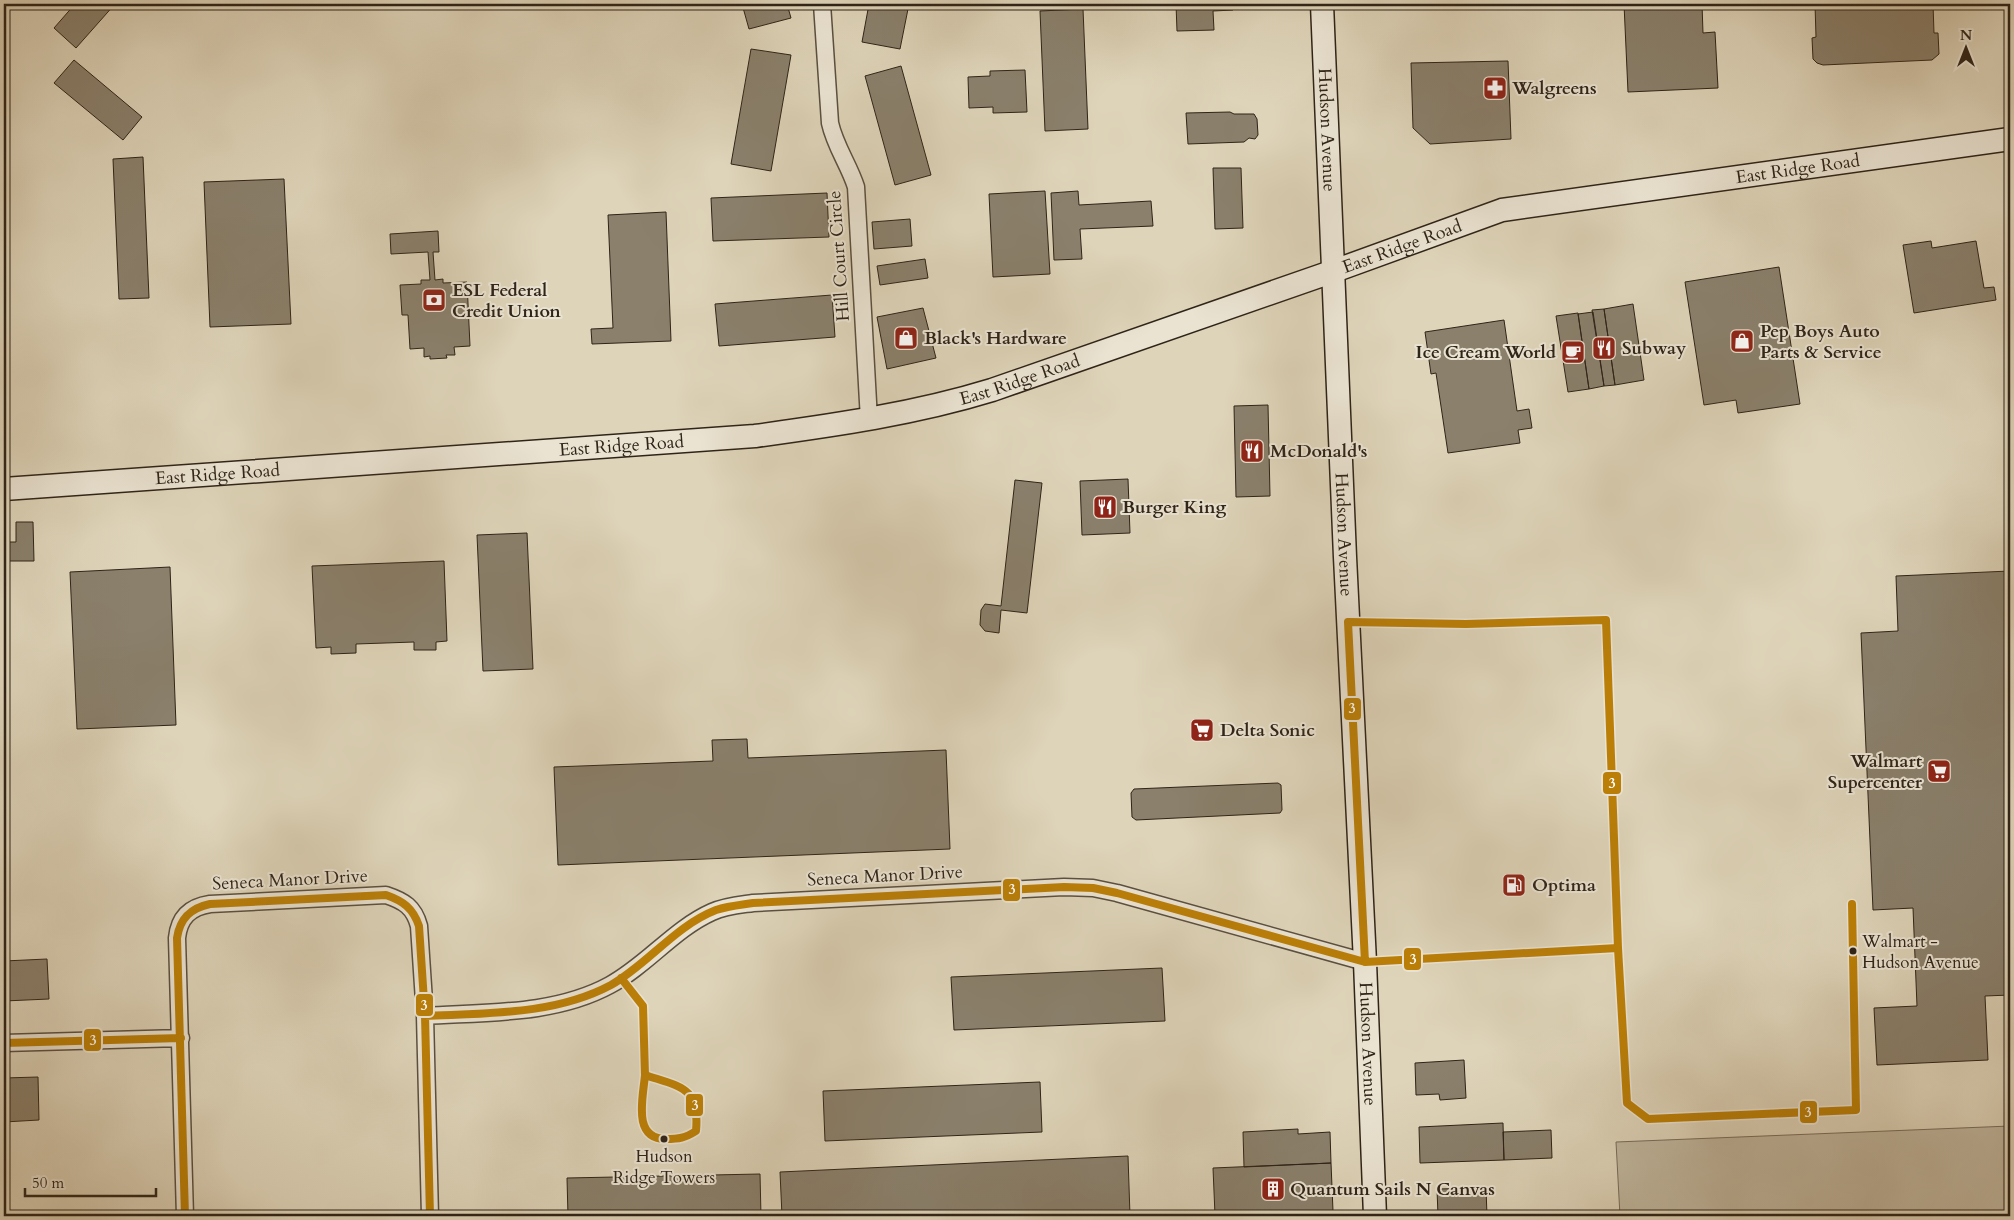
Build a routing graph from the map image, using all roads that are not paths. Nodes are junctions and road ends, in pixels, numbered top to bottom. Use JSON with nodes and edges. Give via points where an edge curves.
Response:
{"nodes":[{"id":1,"x":822,"y":4,"type":"edge"},
{"id":2,"x":1322,"y":4,"type":"edge"},
{"id":3,"x":2010,"y":139,"type":"edge"},
{"id":4,"x":1334,"y":271,"type":"junction"},
{"id":5,"x":869,"y":420,"type":"junction"},
{"id":6,"x":4,"y":489,"type":"edge"},
{"id":7,"x":1366,"y":962,"type":"junction"},
{"id":8,"x":425,"y":1016,"type":"junction"},
{"id":9,"x":181,"y":1038,"type":"junction"},
{"id":10,"x":4,"y":1043,"type":"edge"},
{"id":11,"x":185,"y":1216,"type":"edge"},
{"id":12,"x":430,"y":1216,"type":"edge"},
{"id":13,"x":1375,"y":1216,"type":"edge"}],
"edges":[{"from":1,"to":5,"type":"street","name":"Hill Court Circle","via":[[830,123],[833,139],[856,187]]},
{"from":2,"to":4,"type":"main road","name":"Hudson Avenue"},
{"from":3,"to":4,"type":"main road","name":"East Ridge Road","via":[[1514,207]]},
{"from":4,"to":5,"type":"main road","name":"East Ridge Road","via":[[992,390]]},
{"from":4,"to":7,"type":"main road","name":"Hudson Avenue"},
{"from":5,"to":6,"type":"main road","name":"East Ridge Road","via":[[755,436]]},
{"from":7,"to":8,"type":"street","name":"Seneca Manor Drive","via":[[1093,888],[753,902],[711,912],[621,978],[583,998],[538,1008]]},
{"from":7,"to":13,"type":"main road","name":"Hudson Avenue"},
{"from":8,"to":9,"type":"street","name":"Seneca Manor Drive","via":[[419,926],[414,912],[400,900],[386,895],[210,904],[188,912],[178,929]]},
{"from":8,"to":12,"type":"street","name":"Seneca Manor Drive"},
{"from":9,"to":10,"type":"street"},
{"from":9,"to":11,"type":"street","name":"Seneca Manor Drive"}]}
